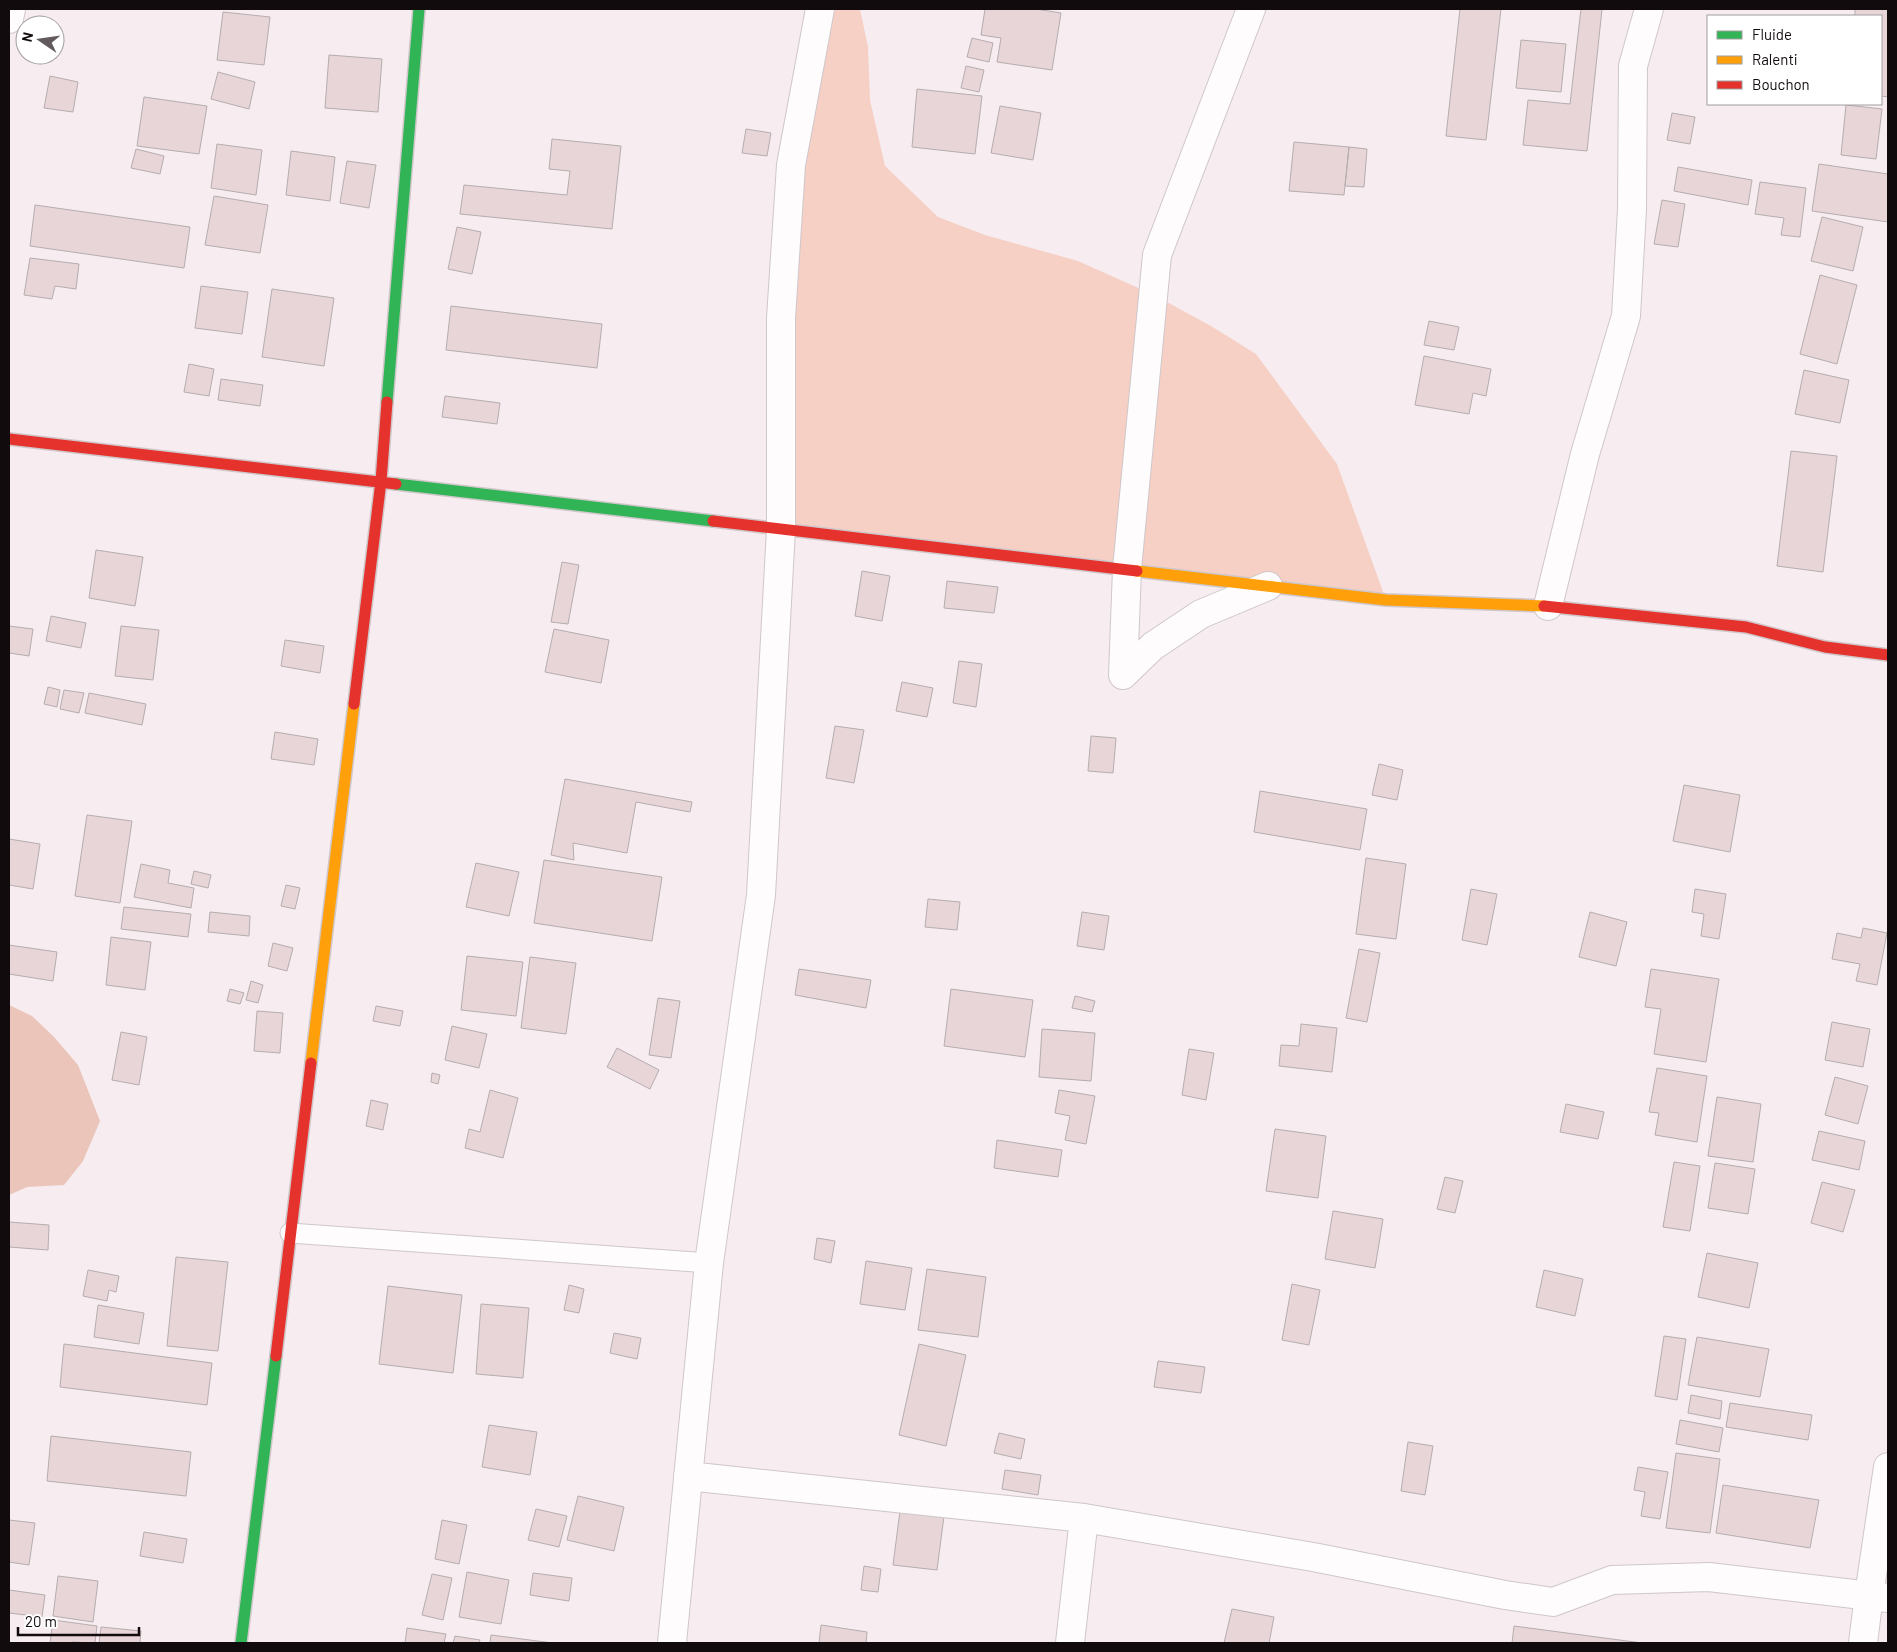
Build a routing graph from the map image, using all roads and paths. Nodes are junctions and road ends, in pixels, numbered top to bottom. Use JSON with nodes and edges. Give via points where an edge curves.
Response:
{"nodes":[{"id":1,"x":11,"y":9,"type":"edge"},
{"id":2,"x":419,"y":9,"type":"edge"},
{"id":3,"x":820,"y":9,"type":"edge"},
{"id":4,"x":1251,"y":9,"type":"edge"},
{"id":5,"x":1649,"y":9,"type":"edge"},
{"id":6,"x":9,"y":19,"type":"edge"},
{"id":7,"x":9,"y":438,"type":"edge"},
{"id":8,"x":381,"y":481,"type":"junction"},
{"id":9,"x":781,"y":529,"type":"junction"},
{"id":10,"x":1127,"y":569,"type":"junction"},
{"id":11,"x":1268,"y":586,"type":"junction"},
{"id":12,"x":1548,"y":606,"type":"junction"},
{"id":13,"x":1888,"y":654,"type":"edge"},
{"id":14,"x":290,"y":1233,"type":"junction"},
{"id":15,"x":709,"y":1263,"type":"junction"},
{"id":16,"x":1888,"y":1467,"type":"edge"},
{"id":17,"x":688,"y":1476,"type":"junction"},
{"id":18,"x":1084,"y":1518,"type":"junction"},
{"id":19,"x":1878,"y":1596,"type":"edge"},
{"id":20,"x":241,"y":1643,"type":"edge"},
{"id":21,"x":672,"y":1643,"type":"edge"},
{"id":22,"x":1070,"y":1643,"type":"edge"},
{"id":23,"x":1863,"y":1643,"type":"edge"}],
"edges":[{"from":1,"to":6,"type":"street"},
{"from":2,"to":8,"type":"street"},
{"from":3,"to":9,"type":"street","via":[[791,165],[781,318]]},
{"from":4,"to":10,"type":"street","via":[[1157,255]]},
{"from":5,"to":12,"type":"street","via":[[1633,66],[1632,209],[1626,316],[1585,454]]},
{"from":7,"to":8,"type":"street"},
{"from":8,"to":9,"type":"street"},
{"from":8,"to":14,"type":"street"},
{"from":9,"to":10,"type":"street"},
{"from":9,"to":15,"type":"street","via":[[761,894]]},
{"from":10,"to":11,"type":"street"},
{"from":10,"to":11,"type":"street","via":[[1123,675],[1152,646],[1201,614]]},
{"from":11,"to":12,"type":"street","via":[[1386,600]]},
{"from":12,"to":13,"type":"street","via":[[1746,627],[1824,647]]},
{"from":14,"to":15,"type":"lane"},
{"from":14,"to":20,"type":"street"},
{"from":15,"to":17,"type":"street"},
{"from":16,"to":19,"type":"street"},
{"from":17,"to":18,"type":"street"},
{"from":17,"to":21,"type":"street"},
{"from":18,"to":19,"type":"street","via":[[1552,1602],[1612,1580],[1708,1577]]},
{"from":18,"to":22,"type":"street"},
{"from":19,"to":23,"type":"street"}]}
